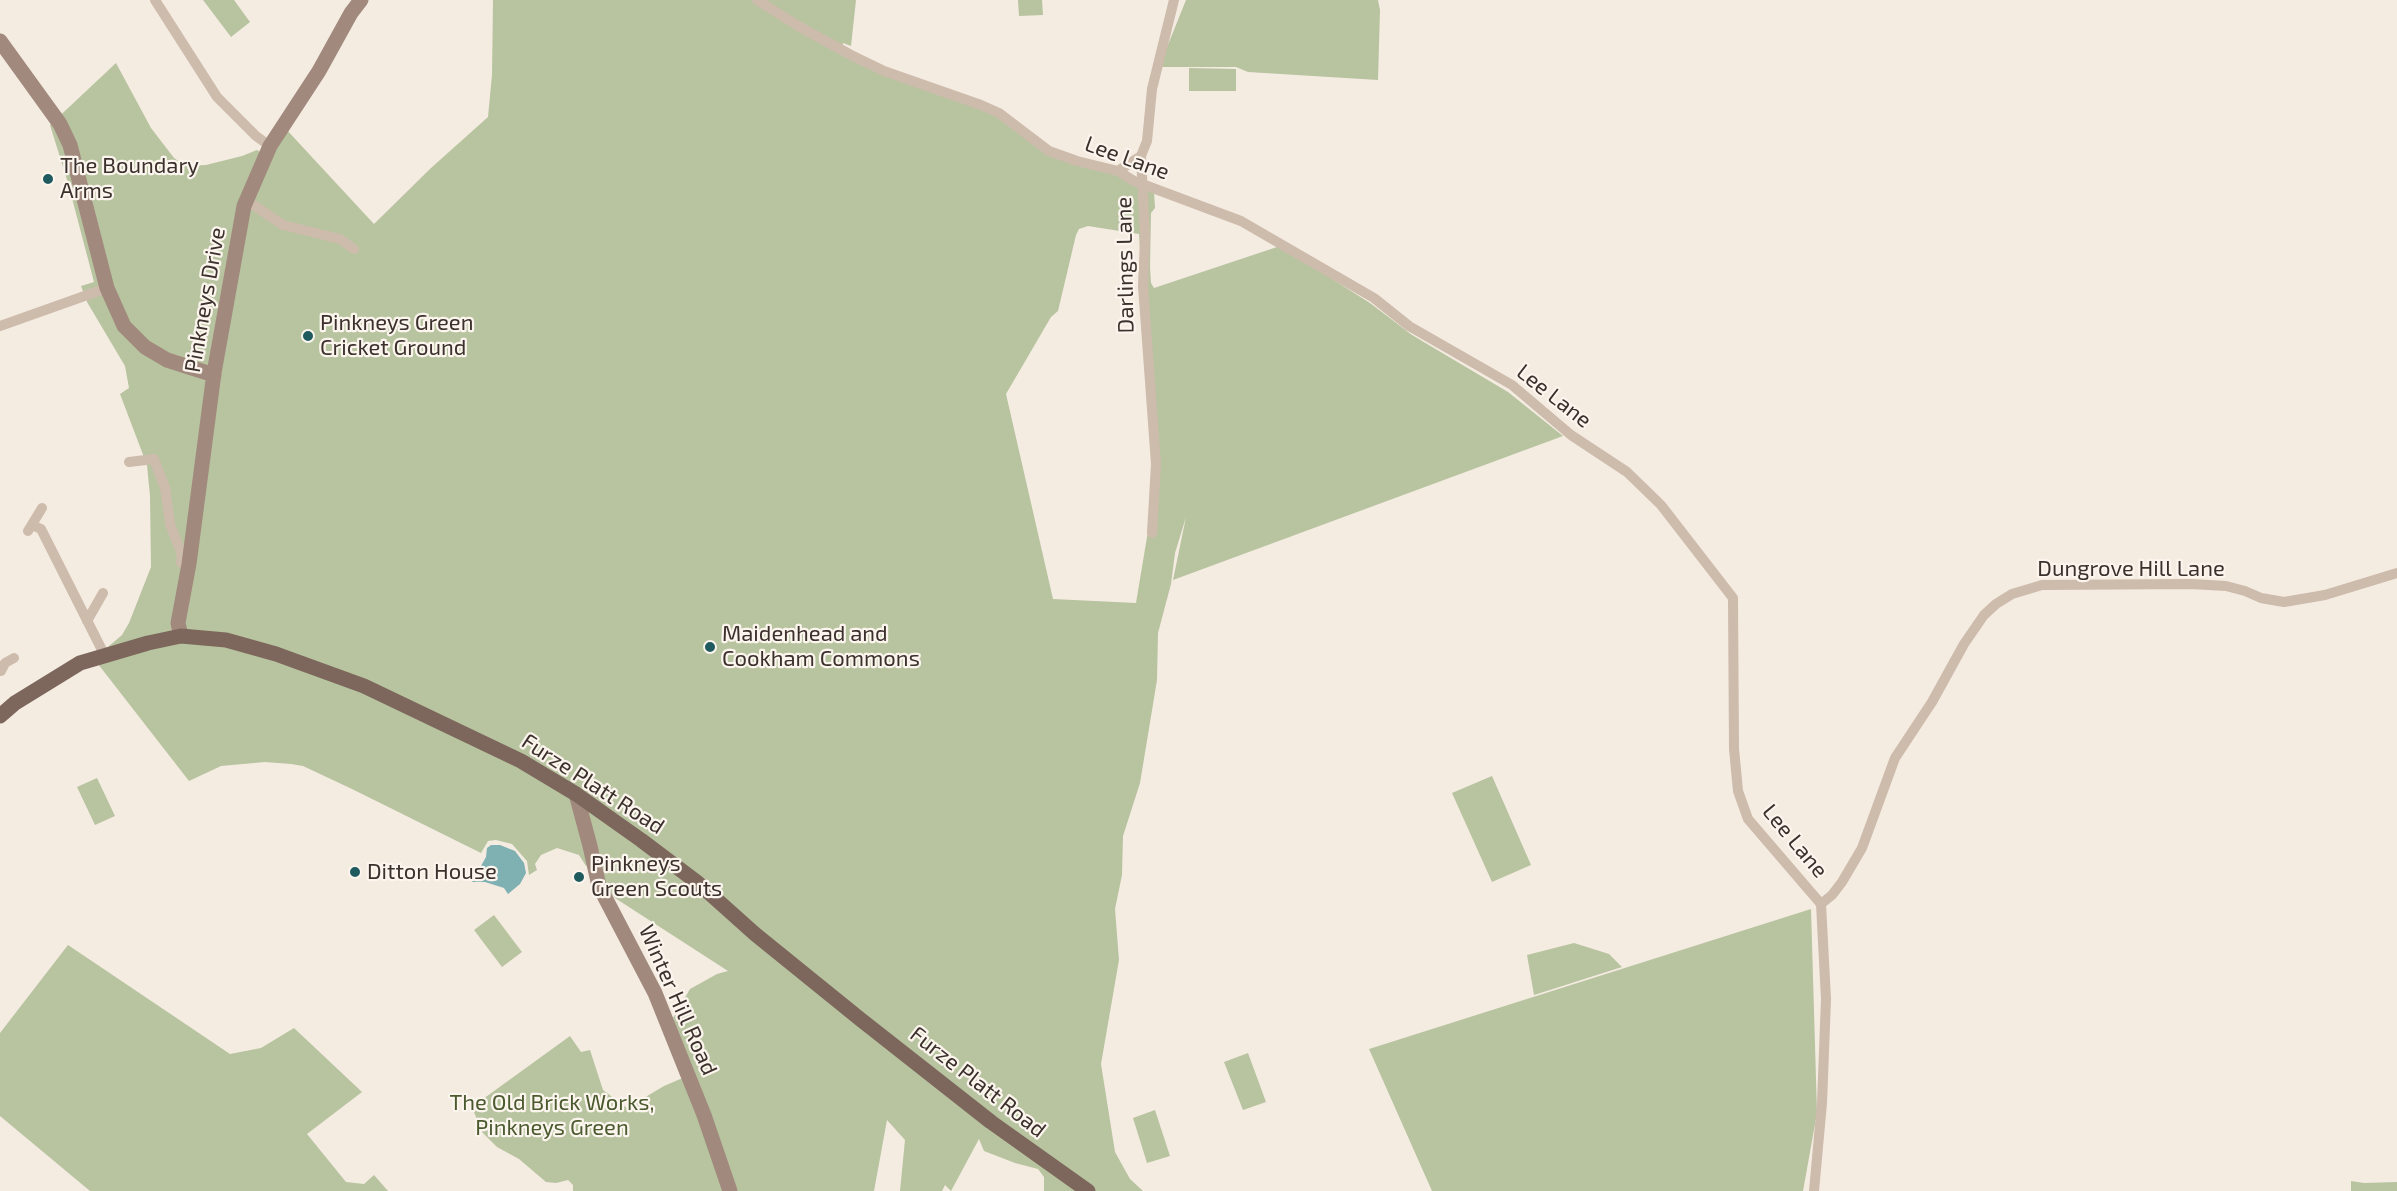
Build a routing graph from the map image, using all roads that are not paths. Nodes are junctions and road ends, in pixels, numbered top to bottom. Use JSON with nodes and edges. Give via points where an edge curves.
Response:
{"nodes":[{"id":1,"x":155,"y":0,"type":"edge"},
{"id":2,"x":361,"y":0,"type":"edge"},
{"id":3,"x":757,"y":0,"type":"edge"},
{"id":4,"x":1174,"y":0,"type":"edge"},
{"id":5,"x":0,"y":41,"type":"edge"},
{"id":6,"x":270,"y":146,"type":"junction"},
{"id":7,"x":1141,"y":156,"type":"junction"},
{"id":8,"x":1118,"y":171,"type":"junction"},
{"id":9,"x":1142,"y":183,"type":"junction"},
{"id":10,"x":246,"y":200,"type":"junction"},
{"id":11,"x":354,"y":249,"type":"dead end"},
{"id":12,"x":107,"y":288,"type":"junction"},
{"id":13,"x":0,"y":326,"type":"edge"},
{"id":14,"x":214,"y":375,"type":"junction"},
{"id":15,"x":129,"y":462,"type":"dead end"},
{"id":16,"x":42,"y":508,"type":"dead end"},
{"id":17,"x":1152,"y":533,"type":"dead end"},
{"id":18,"x":189,"y":564,"type":"junction"},
{"id":19,"x":2397,"y":573,"type":"edge"},
{"id":20,"x":104,"y":593,"type":"dead end"},
{"id":21,"x":87,"y":621,"type":"junction"},
{"id":22,"x":182,"y":636,"type":"junction"},
{"id":23,"x":105,"y":656,"type":"junction"},
{"id":24,"x":0,"y":716,"type":"edge"},
{"id":25,"x":576,"y":794,"type":"junction"},
{"id":26,"x":1821,"y":904,"type":"junction"},
{"id":27,"x":730,"y":1191,"type":"edge"},
{"id":28,"x":1088,"y":1191,"type":"edge"},
{"id":29,"x":1814,"y":1191,"type":"edge"}],
"edges":[{"from":1,"to":6,"type":"street","via":[[218,97]]},
{"from":2,"to":6,"type":"street","name":"Pinkneys Drive"},
{"from":3,"to":8,"type":"street","name":"Lee Lane","via":[[850,55],[999,113],[1049,151]]},
{"from":4,"to":7,"type":"street","name":"Darlings Lane","via":[[1152,89],[1147,141]]},
{"from":5,"to":12,"type":"street","via":[[60,124],[70,145]]},
{"from":6,"to":10,"type":"street","name":"Pinkneys Drive"},
{"from":7,"to":8,"type":"street"},
{"from":7,"to":9,"type":"street","name":"Darlings Lane"},
{"from":8,"to":9,"type":"street","name":"Lee Lane"},
{"from":9,"to":17,"type":"street","name":"Darlings Lane","via":[[1144,297],[1155,453]]},
{"from":9,"to":26,"type":"street","name":"Lee Lane","via":[[1241,221],[1374,298],[1409,326],[1512,386],[1571,435],[1626,472],[1661,505],[1733,598],[1734,749],[1738,792],[1748,819]]},
{"from":10,"to":11,"type":"street","via":[[283,225],[340,239]]},
{"from":10,"to":14,"type":"street","name":"Pinkneys Drive"},
{"from":12,"to":13,"type":"street"},
{"from":12,"to":14,"type":"street","via":[[124,326],[145,346],[167,360]]},
{"from":14,"to":18,"type":"street","name":"Pinkneys Drive"},
{"from":15,"to":18,"type":"street","via":[[154,459],[165,488],[181,563]]},
{"from":16,"to":21,"type":"street","via":[[30,528],[41,529]]},
{"from":18,"to":22,"type":"street","name":"Pinkneys Drive","via":[[178,623]]},
{"from":19,"to":26,"type":"street","name":"Dungrove Hill Lane","via":[[2325,595],[2284,602],[2226,586],[2191,584],[2042,585],[2012,594],[1984,615],[1964,644],[1895,758],[1862,848],[1842,882]]},
{"from":20,"to":21,"type":"street"},
{"from":21,"to":23,"type":"street"},
{"from":22,"to":23,"type":"main road","name":"Furze Platt Road"},
{"from":22,"to":25,"type":"main road","name":"Furze Platt Road","via":[[236,643],[364,686],[521,761]]},
{"from":23,"to":24,"type":"main road","name":"Furze Platt Road","via":[[80,663]]},
{"from":25,"to":27,"type":"street","name":"Winter Hill Road","via":[[598,886],[656,993]]},
{"from":25,"to":28,"type":"main road","name":"Furze Platt Road","via":[[698,883],[825,991],[983,1116]]},
{"from":26,"to":29,"type":"street","name":"Lee Lane","via":[[1826,999]]}]}
